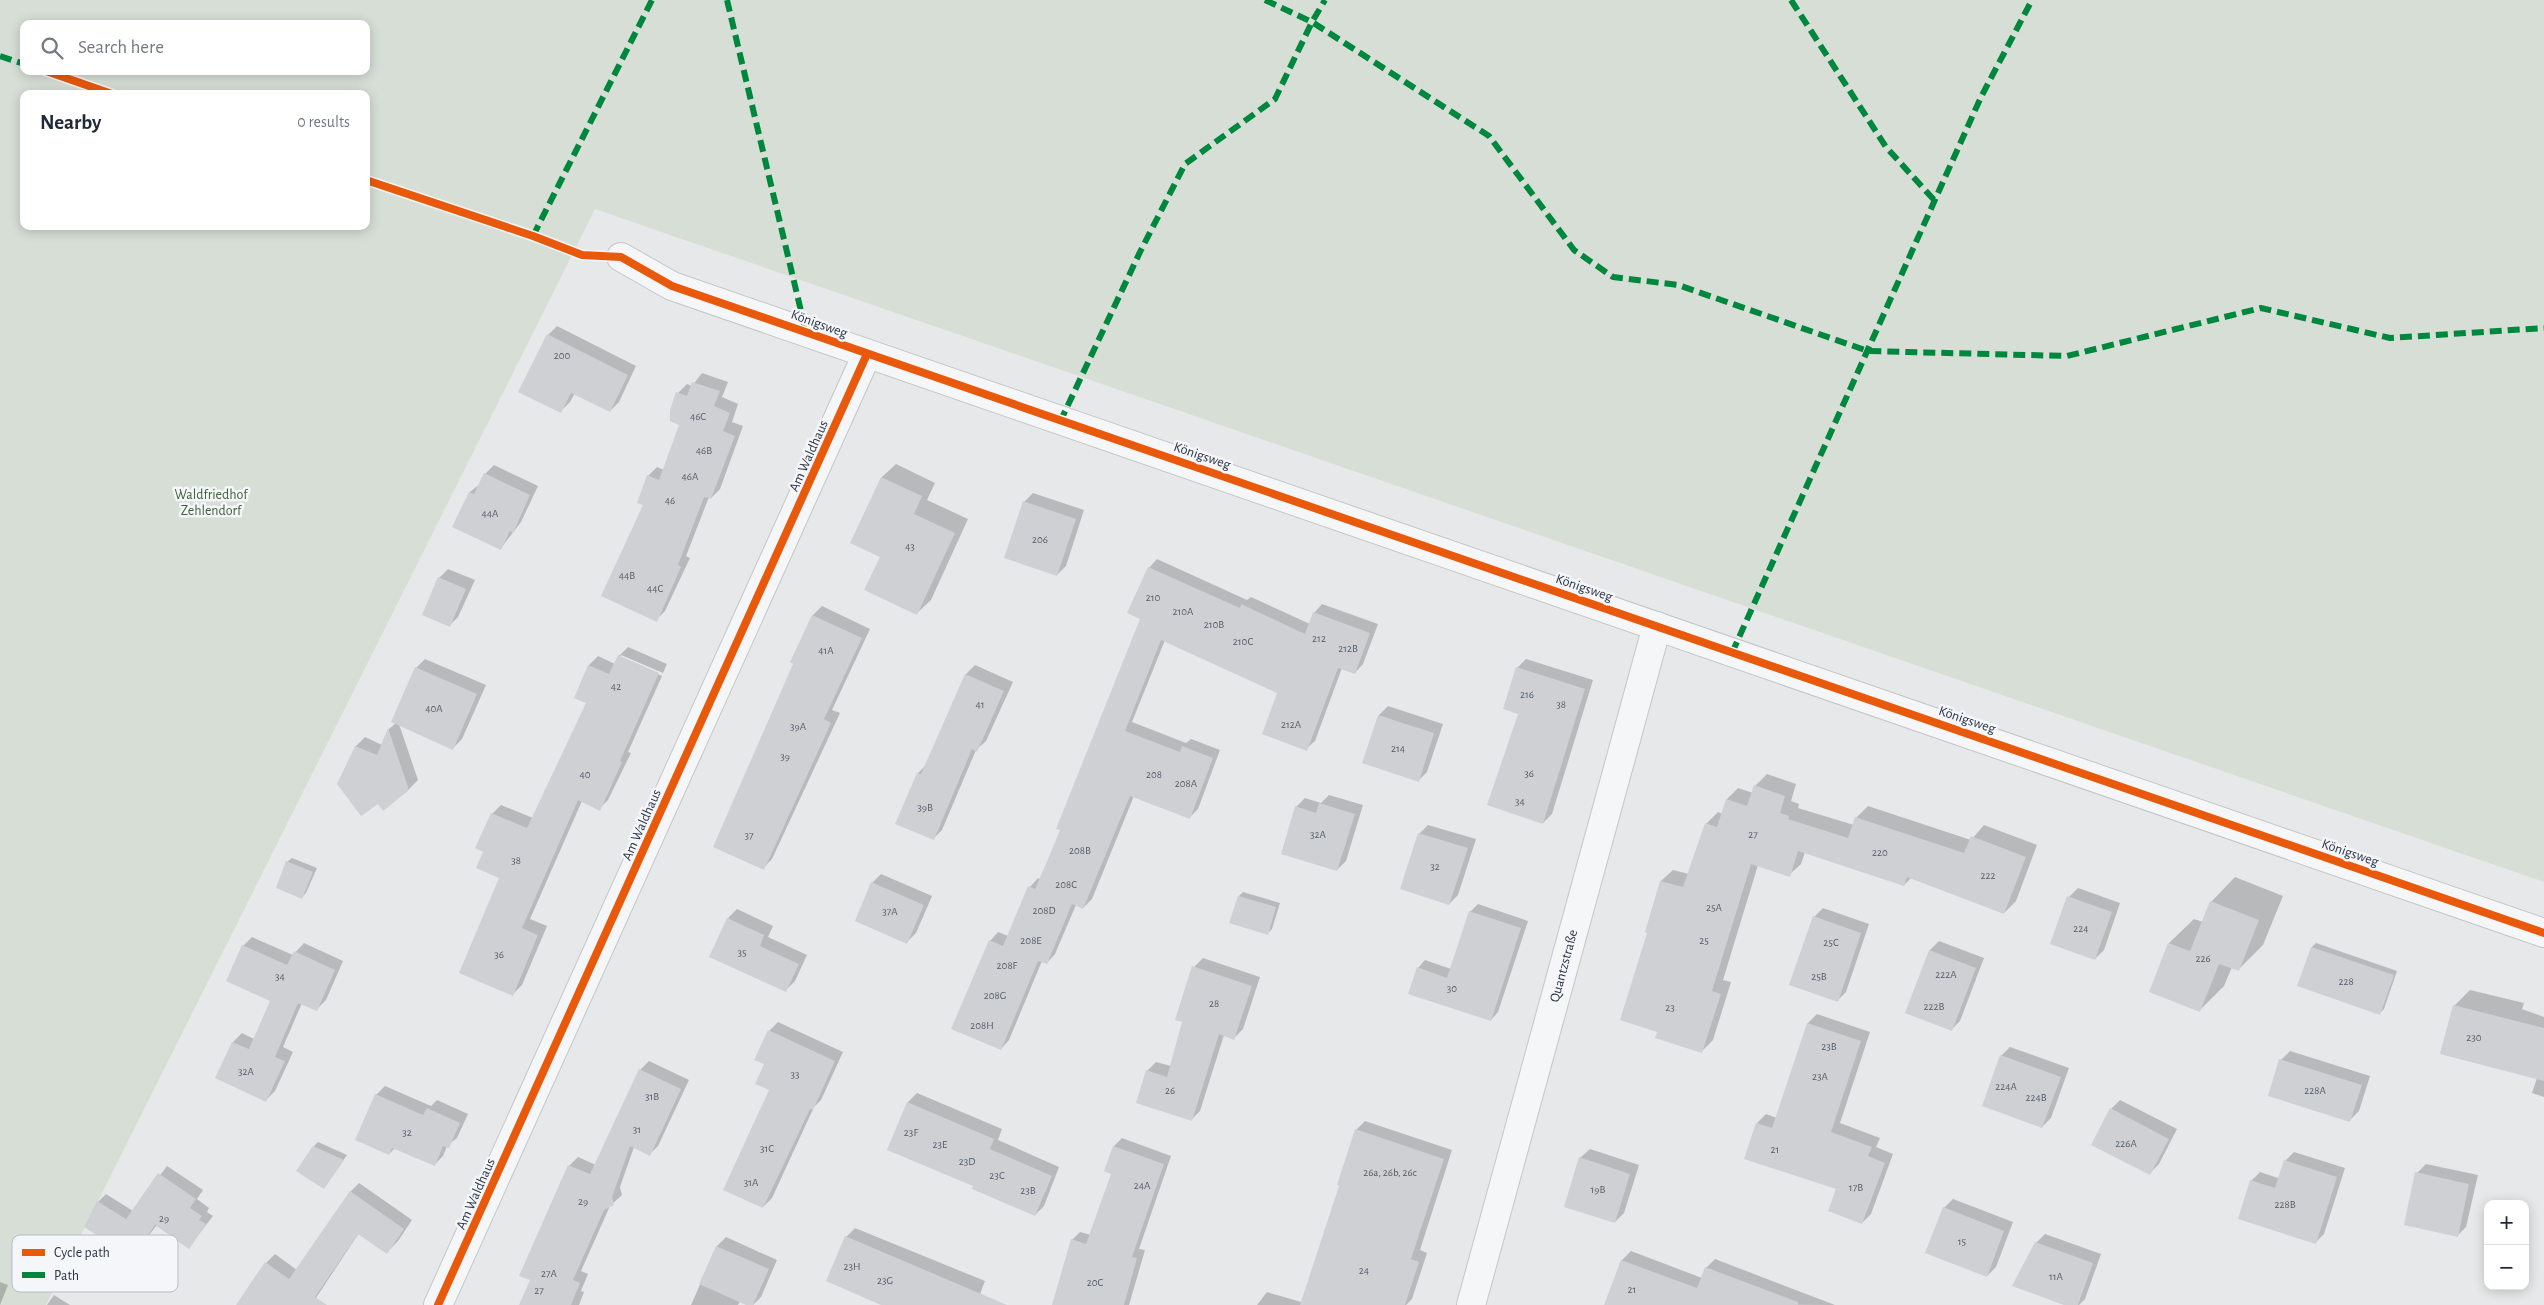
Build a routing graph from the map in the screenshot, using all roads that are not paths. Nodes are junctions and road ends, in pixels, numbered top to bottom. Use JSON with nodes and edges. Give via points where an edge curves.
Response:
{"nodes":[{"id":1,"x":621,"y":258,"type":"dead end"},
{"id":2,"x":867,"y":354,"type":"junction"},
{"id":3,"x":1657,"y":626,"type":"junction"},
{"id":4,"x":2544,"y":933,"type":"edge"},
{"id":5,"x":438,"y":1305,"type":"edge"},
{"id":6,"x":1471,"y":1305,"type":"edge"}],
"edges":[{"from":1,"to":2,"type":"street","name":"Königsweg","via":[[672,286]]},
{"from":2,"to":3,"type":"street","name":"Königsweg"},
{"from":2,"to":5,"type":"street","name":"Am Waldhaus"},
{"from":3,"to":4,"type":"street","name":"Königsweg"},
{"from":3,"to":6,"type":"street","name":"Quantzstraße"}]}
